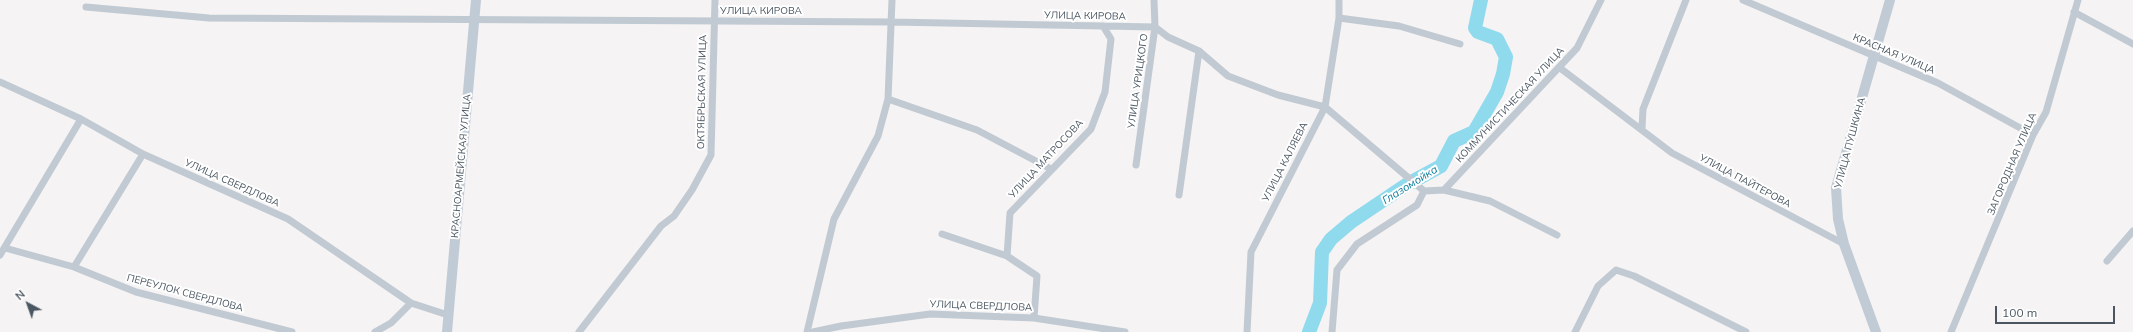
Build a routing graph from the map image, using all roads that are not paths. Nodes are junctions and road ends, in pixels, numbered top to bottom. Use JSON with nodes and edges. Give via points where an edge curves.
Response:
{"nodes":[{"id":1,"x":476,"y":0,"type":"edge"},
{"id":2,"x":715,"y":0,"type":"edge"},
{"id":3,"x":892,"y":0,"type":"edge"},
{"id":4,"x":1154,"y":0,"type":"edge"},
{"id":5,"x":1339,"y":0,"type":"edge"},
{"id":6,"x":1601,"y":0,"type":"edge"},
{"id":7,"x":1686,"y":0,"type":"edge"},
{"id":8,"x":1743,"y":0,"type":"edge"},
{"id":9,"x":1890,"y":0,"type":"edge"},
{"id":10,"x":2078,"y":0,"type":"edge"},
{"id":11,"x":86,"y":7,"type":"dead end"},
{"id":12,"x":2074,"y":12,"type":"junction"},
{"id":13,"x":1339,"y":18,"type":"junction"},
{"id":14,"x":474,"y":19,"type":"junction"},
{"id":15,"x":714,"y":21,"type":"junction"},
{"id":16,"x":892,"y":22,"type":"junction"},
{"id":17,"x":1103,"y":26,"type":"junction"},
{"id":18,"x":1155,"y":27,"type":"junction"},
{"id":19,"x":1460,"y":44,"type":"dead end"},
{"id":20,"x":2133,"y":44,"type":"edge"},
{"id":21,"x":1199,"y":51,"type":"junction"},
{"id":22,"x":1874,"y":56,"type":"junction"},
{"id":23,"x":1560,"y":68,"type":"junction"},
{"id":24,"x":0,"y":82,"type":"edge"},
{"id":25,"x":888,"y":99,"type":"junction"},
{"id":26,"x":1325,"y":107,"type":"junction"},
{"id":27,"x":81,"y":119,"type":"junction"},
{"id":28,"x":1642,"y":128,"type":"junction"},
{"id":29,"x":2033,"y":135,"type":"junction"},
{"id":30,"x":143,"y":154,"type":"junction"},
{"id":31,"x":1136,"y":165,"type":"dead end"},
{"id":32,"x":1051,"y":169,"type":"junction"},
{"id":33,"x":1444,"y":190,"type":"junction"},
{"id":34,"x":1424,"y":191,"type":"junction"},
{"id":35,"x":1179,"y":195,"type":"dead end"},
{"id":36,"x":2133,"y":231,"type":"edge"},
{"id":37,"x":942,"y":234,"type":"dead end"},
{"id":38,"x":1557,"y":234,"type":"dead end"},
{"id":39,"x":1844,"y":244,"type":"junction"},
{"id":40,"x":5,"y":248,"type":"junction"},
{"id":41,"x":0,"y":256,"type":"edge"},
{"id":42,"x":1007,"y":256,"type":"junction"},
{"id":43,"x":2107,"y":261,"type":"dead end"},
{"id":44,"x":74,"y":267,"type":"junction"},
{"id":45,"x":411,"y":303,"type":"junction"},
{"id":46,"x":448,"y":315,"type":"junction"},
{"id":47,"x":1034,"y":318,"type":"junction"},
{"id":48,"x":292,"y":332,"type":"edge"},
{"id":49,"x":375,"y":332,"type":"edge"},
{"id":50,"x":447,"y":332,"type":"edge"},
{"id":51,"x":579,"y":332,"type":"edge"},
{"id":52,"x":807,"y":332,"type":"edge"},
{"id":53,"x":813,"y":332,"type":"edge"},
{"id":54,"x":1125,"y":332,"type":"edge"},
{"id":55,"x":1247,"y":332,"type":"edge"},
{"id":56,"x":1332,"y":332,"type":"edge"},
{"id":57,"x":1575,"y":332,"type":"edge"},
{"id":58,"x":1746,"y":332,"type":"edge"},
{"id":59,"x":1876,"y":332,"type":"edge"},
{"id":60,"x":1951,"y":332,"type":"edge"}],
"edges":[{"from":1,"to":14,"type":"main road","name":"КРАСНОАРМЕЙСКАЯ УЛИЦА"},
{"from":2,"to":15,"type":"street","name":"ОКТЯБРЬСКАЯ УЛИЦА"},
{"from":3,"to":16,"type":"street"},
{"from":4,"to":18,"type":"street","name":"УЛИЦА УРИЦКОГО"},
{"from":5,"to":13,"type":"street","name":"УЛИЦА КАЛЯЕВА"},
{"from":6,"to":23,"type":"street","name":"КОММУНИСТИЧЕСКАЯ УЛИЦА","via":[[1577,48]]},
{"from":7,"to":28,"type":"street","via":[[1643,109]]},
{"from":8,"to":22,"type":"street","name":"КРАСНАЯ УЛИЦА"},
{"from":9,"to":22,"type":"main road","name":"УЛИЦА ПУШКИНА"},
{"from":10,"to":12,"type":"street","name":"ЗАГОРОДНАЯ УЛИЦА"},
{"from":11,"to":14,"type":"street","name":"УЛИЦА КИРОВА","via":[[208,18]]},
{"from":12,"to":20,"type":"street"},
{"from":12,"to":29,"type":"street","name":"ЗАГОРОДНАЯ УЛИЦА","via":[[2046,112]]},
{"from":13,"to":19,"type":"street","via":[[1399,26]]},
{"from":13,"to":26,"type":"street","name":"УЛИЦА КАЛЯЕВА"},
{"from":14,"to":15,"type":"street","name":"УЛИЦА КИРОВА"},
{"from":14,"to":46,"type":"main road","name":"КРАСНОАРМЕЙСКАЯ УЛИЦА"},
{"from":15,"to":16,"type":"street","name":"УЛИЦА КИРОВА"},
{"from":15,"to":51,"type":"street","name":"ОКТЯБРЬСКАЯ УЛИЦА","via":[[711,155],[674,216],[661,226]]},
{"from":16,"to":17,"type":"street","name":"УЛИЦА КИРОВА"},
{"from":16,"to":25,"type":"street"},
{"from":17,"to":18,"type":"street","name":"УЛИЦА КИРОВА"},
{"from":17,"to":32,"type":"street","name":"УЛИЦА МАТРОСОВА","via":[[1111,39],[1105,92],[1091,128]]},
{"from":18,"to":21,"type":"street","via":[[1168,37]]},
{"from":18,"to":31,"type":"street","name":"УЛИЦА УРИЦКОГО"},
{"from":21,"to":26,"type":"street","via":[[1228,76],[1278,95]]},
{"from":21,"to":35,"type":"street"},
{"from":22,"to":29,"type":"street","name":"КРАСНАЯ УЛИЦА","via":[[1938,83]]},
{"from":22,"to":39,"type":"main road","name":"УЛИЦА ПУШКИНА","via":[[1836,188],[1838,219]]},
{"from":23,"to":28,"type":"street","name":"УЛИЦА ПАЙТЕРОВА"},
{"from":23,"to":33,"type":"street","name":"КОММУНИСТИЧЕСКАЯ УЛИЦА"},
{"from":24,"to":27,"type":"street","name":"УЛИЦА СВЕРДЛОВА"},
{"from":25,"to":32,"type":"street","via":[[977,130]]},
{"from":25,"to":52,"type":"street","via":[[878,136],[834,219]]},
{"from":26,"to":34,"type":"street"},
{"from":26,"to":55,"type":"street","name":"УЛИЦА КАЛЯЕВА","via":[[1251,252]]},
{"from":27,"to":30,"type":"street","name":"УЛИЦА СВЕРДЛОВА"},
{"from":27,"to":40,"type":"street"},
{"from":28,"to":39,"type":"street","name":"УЛИЦА ПАЙТЕРОВА","via":[[1672,153]]},
{"from":29,"to":60,"type":"street","name":"ЗАГОРОДНАЯ УЛИЦА"},
{"from":30,"to":44,"type":"street"},
{"from":30,"to":45,"type":"street","name":"УЛИЦА СВЕРДЛОВА","via":[[288,219]]},
{"from":32,"to":42,"type":"street","name":"УЛИЦА МАТРОСОВА","via":[[1010,213]]},
{"from":33,"to":34,"type":"street"},
{"from":33,"to":38,"type":"street","via":[[1490,201]]},
{"from":34,"to":56,"type":"street","via":[[1417,205],[1357,244],[1337,270]]},
{"from":36,"to":43,"type":"street"},
{"from":37,"to":42,"type":"street"},
{"from":39,"to":59,"type":"main road","name":"УЛИЦА ПУШКИНА"},
{"from":40,"to":41,"type":"street"},
{"from":40,"to":44,"type":"street","name":"ПЕРЕУЛОК СВЕРДЛОВА"},
{"from":42,"to":47,"type":"street","via":[[1037,276]]},
{"from":44,"to":48,"type":"street","name":"ПЕРЕУЛОК СВЕРДЛОВА","via":[[136,292]]},
{"from":45,"to":46,"type":"street","name":"УЛИЦА СВЕРДЛОВА"},
{"from":45,"to":49,"type":"street","via":[[391,323]]},
{"from":46,"to":50,"type":"main road","name":"КРАСНОАРМЕЙСКАЯ УЛИЦА"},
{"from":47,"to":53,"type":"street","name":"УЛИЦА СВЕРДЛОВА","via":[[930,314]]},
{"from":47,"to":54,"type":"street","name":"УЛИЦА СВЕРДЛОВА"},
{"from":57,"to":58,"type":"street","via":[[1598,286],[1616,270],[1634,276]]}]}
